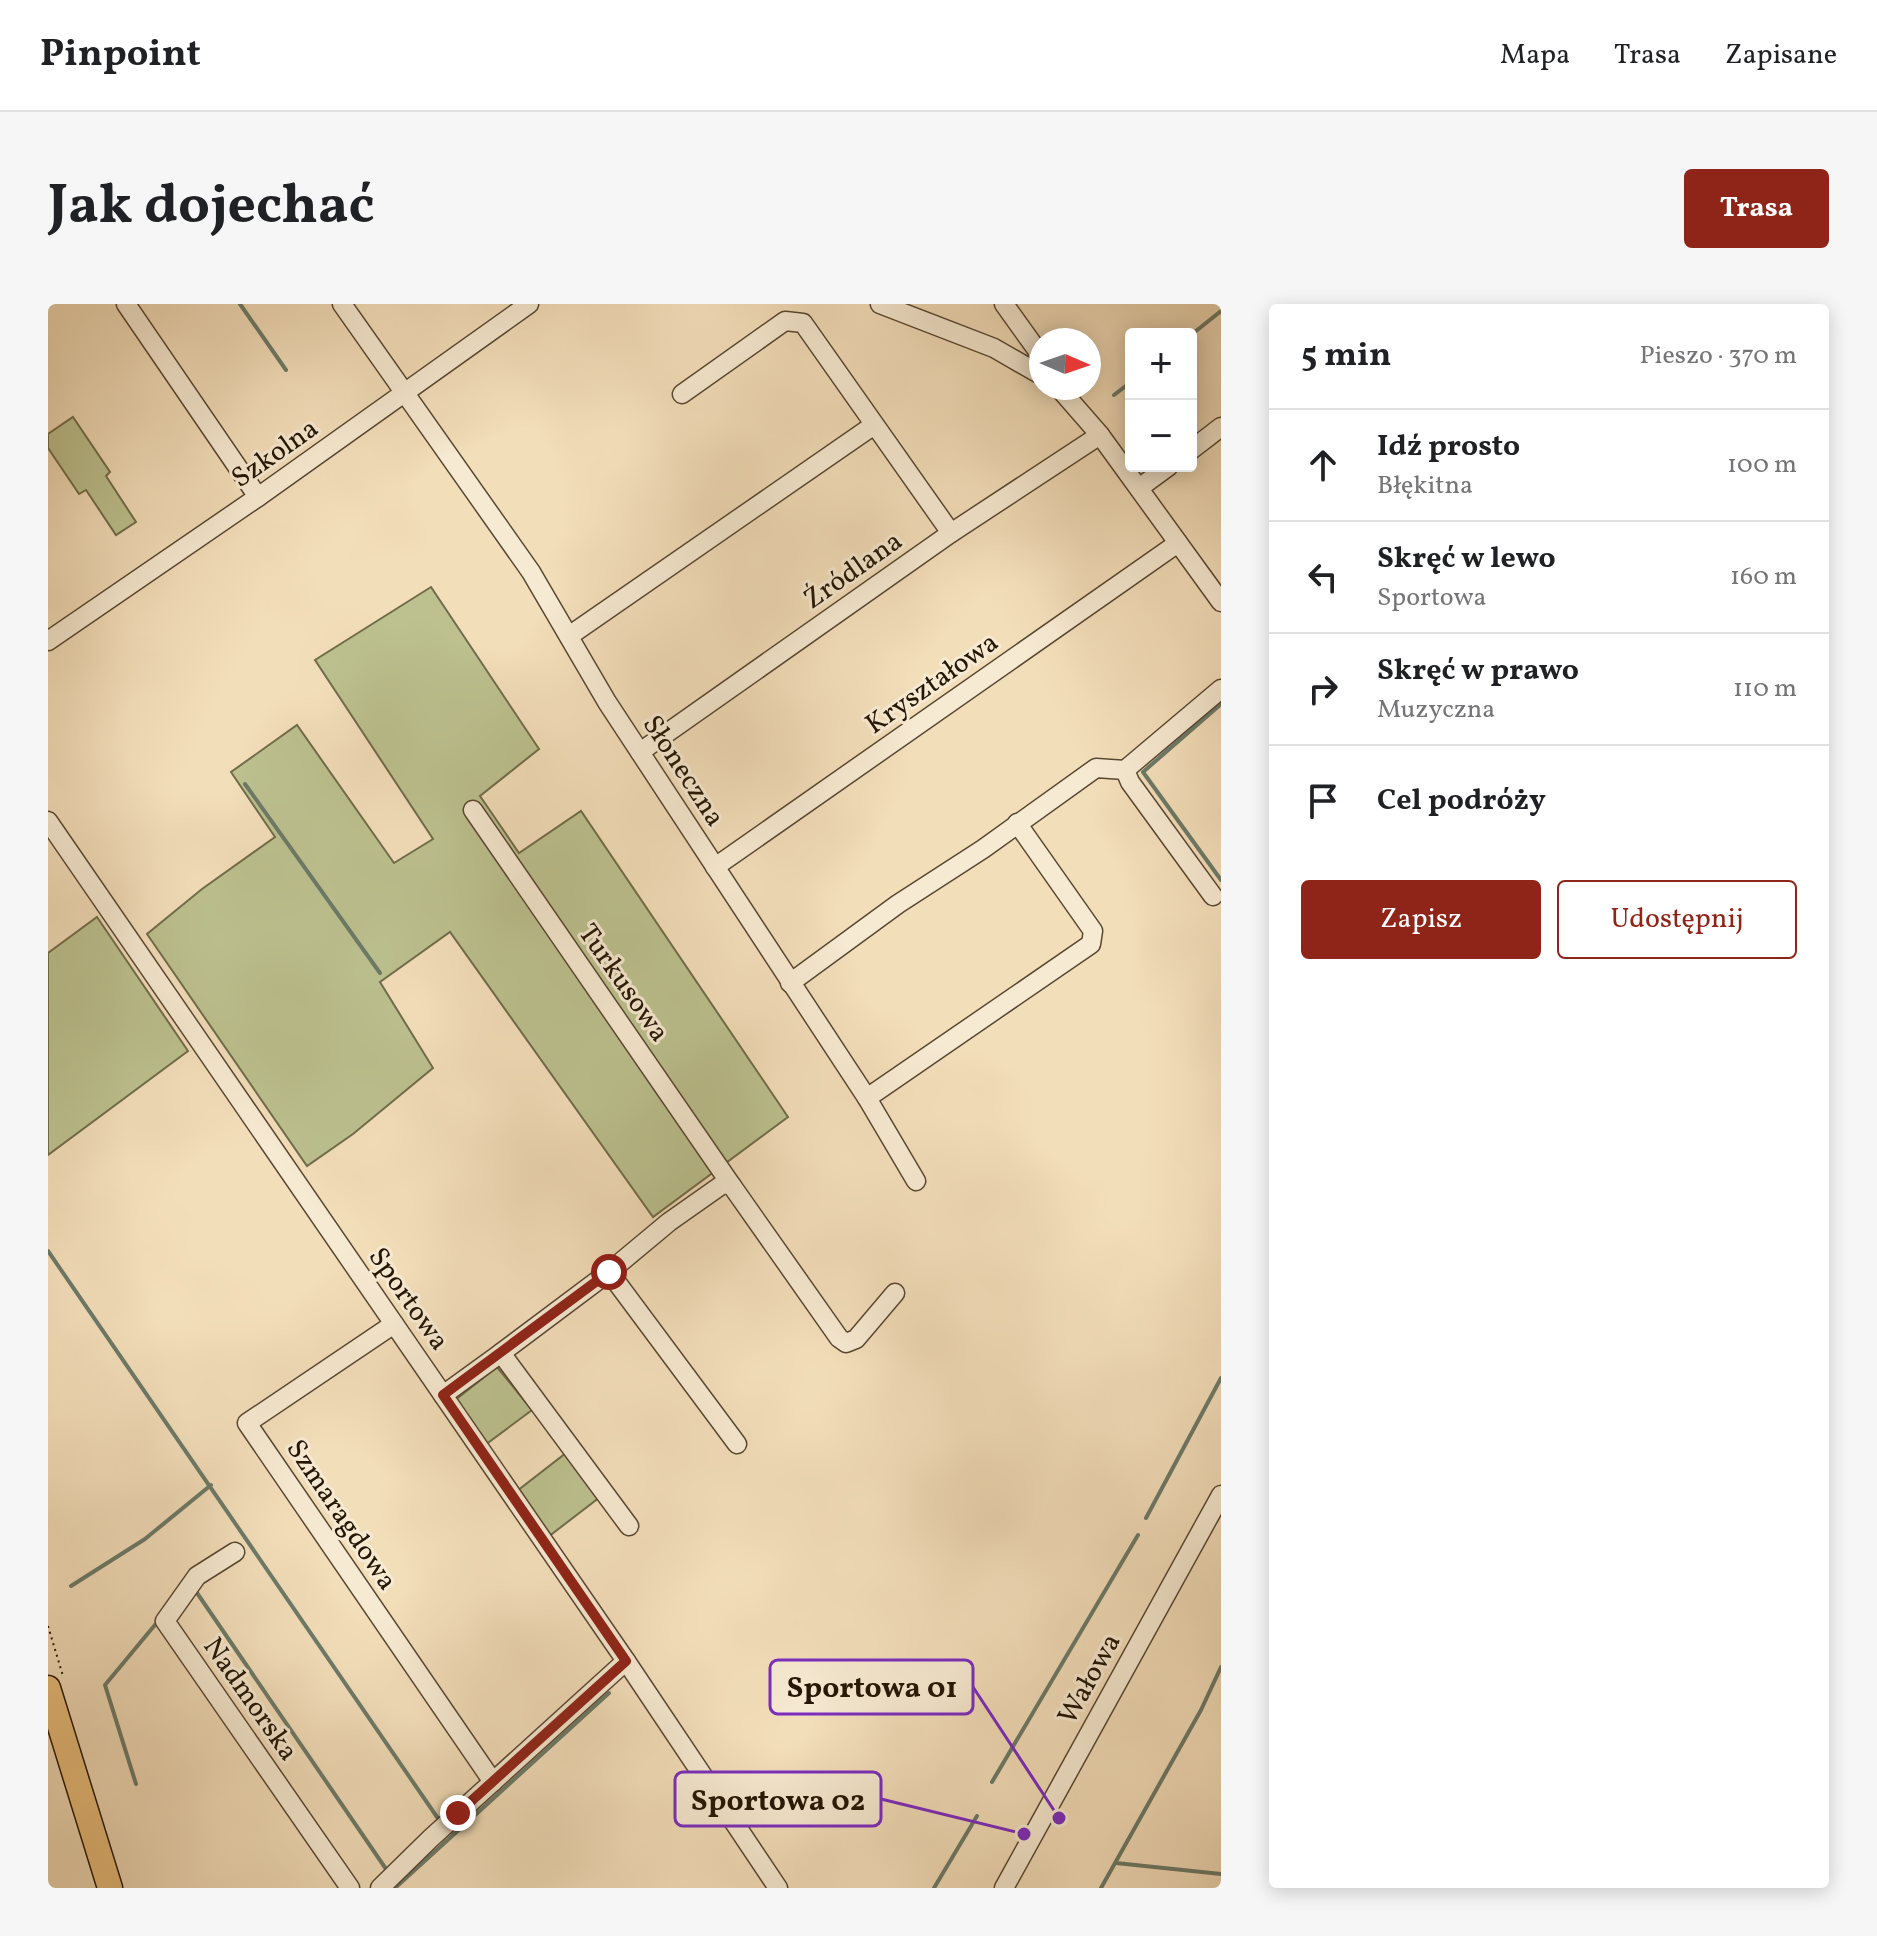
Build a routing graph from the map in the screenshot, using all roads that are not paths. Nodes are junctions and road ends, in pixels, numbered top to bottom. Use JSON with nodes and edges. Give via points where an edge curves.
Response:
{"nodes":[{"id":1,"x":126,"y":304,"type":"edge"},
{"id":2,"x":342,"y":304,"type":"edge"},
{"id":3,"x":529,"y":304,"type":"edge"},
{"id":4,"x":880,"y":304,"type":"edge"},
{"id":5,"x":1004,"y":304,"type":"edge"},
{"id":6,"x":1029,"y":339,"type":"edge"},
{"id":7,"x":1029,"y":368,"type":"edge"},
{"id":8,"x":404,"y":394,"type":"junction"},
{"id":9,"x":682,"y":394,"type":"dead end"},
{"id":10,"x":1069,"y":400,"type":"edge"},
{"id":11,"x":874,"y":425,"type":"junction"},
{"id":12,"x":1221,"y":427,"type":"edge"},
{"id":13,"x":1100,"y":435,"type":"junction"},
{"id":14,"x":1197,"y":445,"type":"edge"},
{"id":15,"x":1161,"y":472,"type":"edge"},
{"id":16,"x":1139,"y":488,"type":"junction"},
{"id":17,"x":258,"y":497,"type":"junction"},
{"id":18,"x":951,"y":533,"type":"junction"},
{"id":19,"x":1178,"y":543,"type":"junction"},
{"id":20,"x":1221,"y":602,"type":"edge"},
{"id":21,"x":569,"y":636,"type":"junction"},
{"id":22,"x":48,"y":641,"type":"edge"},
{"id":23,"x":1221,"y":689,"type":"edge"},
{"id":24,"x":640,"y":752,"type":"junction"},
{"id":25,"x":1125,"y":770,"type":"junction"},
{"id":26,"x":473,"y":810,"type":"dead end"},
{"id":27,"x":48,"y":821,"type":"edge"},
{"id":28,"x":1017,"y":823,"type":"junction"},
{"id":29,"x":715,"y":867,"type":"junction"},
{"id":30,"x":1213,"y":896,"type":"dead end"},
{"id":31,"x":790,"y":983,"type":"junction"},
{"id":32,"x":867,"y":1098,"type":"junction"},
{"id":33,"x":916,"y":1181,"type":"dead end"},
{"id":34,"x":732,"y":1186,"type":"junction"},
{"id":35,"x":609,"y":1272,"type":"junction"},
{"id":36,"x":895,"y":1293,"type":"dead end"},
{"id":37,"x":394,"y":1324,"type":"junction"},
{"id":38,"x":501,"y":1353,"type":"junction"},
{"id":39,"x":443,"y":1395,"type":"junction"},
{"id":40,"x":737,"y":1444,"type":"dead end"},
{"id":41,"x":1221,"y":1495,"type":"edge"},
{"id":42,"x":629,"y":1526,"type":"dead end"},
{"id":43,"x":235,"y":1552,"type":"dead end"},
{"id":44,"x":626,"y":1661,"type":"junction"},
{"id":45,"x":48,"y":1688,"type":"edge"},
{"id":46,"x":493,"y":1782,"type":"junction"},
{"id":47,"x":110,"y":1888,"type":"edge"},
{"id":48,"x":350,"y":1888,"type":"edge"},
{"id":49,"x":380,"y":1888,"type":"edge"},
{"id":50,"x":778,"y":1888,"type":"edge"},
{"id":51,"x":1004,"y":1888,"type":"edge"}],
"edges":[{"from":1,"to":17,"type":"street"},
{"from":2,"to":8,"type":"street","name":"Słoneczna"},
{"from":3,"to":8,"type":"street","name":"Szkolna"},
{"from":4,"to":7,"type":"street","via":[[994,348]]},
{"from":5,"to":6,"type":"street"},
{"from":8,"to":17,"type":"street","name":"Szkolna"},
{"from":8,"to":21,"type":"street","name":"Słoneczna","via":[[531,572]]},
{"from":9,"to":11,"type":"street","via":[[785,321],[803,323]]},
{"from":10,"to":13,"type":"street"},
{"from":11,"to":18,"type":"street"},
{"from":11,"to":21,"type":"street"},
{"from":12,"to":14,"type":"street"},
{"from":13,"to":16,"type":"street"},
{"from":13,"to":18,"type":"street","name":"Źródlana"},
{"from":15,"to":16,"type":"street"},
{"from":16,"to":19,"type":"street"},
{"from":17,"to":22,"type":"street","name":"Szkolna"},
{"from":18,"to":24,"type":"street","name":"Źródlana"},
{"from":19,"to":20,"type":"street"},
{"from":19,"to":29,"type":"street","name":"Kryształowa"},
{"from":21,"to":24,"type":"street","name":"Słoneczna"},
{"from":23,"to":25,"type":"street"},
{"from":24,"to":29,"type":"street","name":"Słoneczna"},
{"from":25,"to":28,"type":"street","via":[[1096,768]]},
{"from":25,"to":30,"type":"street"},
{"from":26,"to":34,"type":"street","name":"Turkusowa"},
{"from":27,"to":37,"type":"street","name":"Sportowa"},
{"from":28,"to":31,"type":"street"},
{"from":28,"to":32,"type":"street","via":[[1093,931],[1091,944]]},
{"from":29,"to":31,"type":"street","name":"Słoneczna"},
{"from":31,"to":32,"type":"street","name":"Słoneczna"},
{"from":32,"to":33,"type":"street","name":"Słoneczna"},
{"from":34,"to":35,"type":"street","via":[[716,1188]]},
{"from":34,"to":36,"type":"street","name":"Turkusowa","via":[[846,1343],[856,1339]]},
{"from":35,"to":38,"type":"street"},
{"from":35,"to":40,"type":"street"},
{"from":37,"to":39,"type":"street","name":"Sportowa"},
{"from":37,"to":46,"type":"street","name":"Szmaragdowa","via":[[247,1423]]},
{"from":38,"to":39,"type":"street"},
{"from":38,"to":42,"type":"street"},
{"from":39,"to":44,"type":"street","name":"Sportowa"},
{"from":41,"to":51,"type":"street","name":"Wałowa"},
{"from":43,"to":48,"type":"street","name":"Nadmorska","via":[[197,1576],[165,1621]]},
{"from":44,"to":46,"type":"street"},
{"from":44,"to":50,"type":"street","name":"Sportowa"},
{"from":45,"to":47,"type":"main road"},
{"from":46,"to":49,"type":"street"}]}
